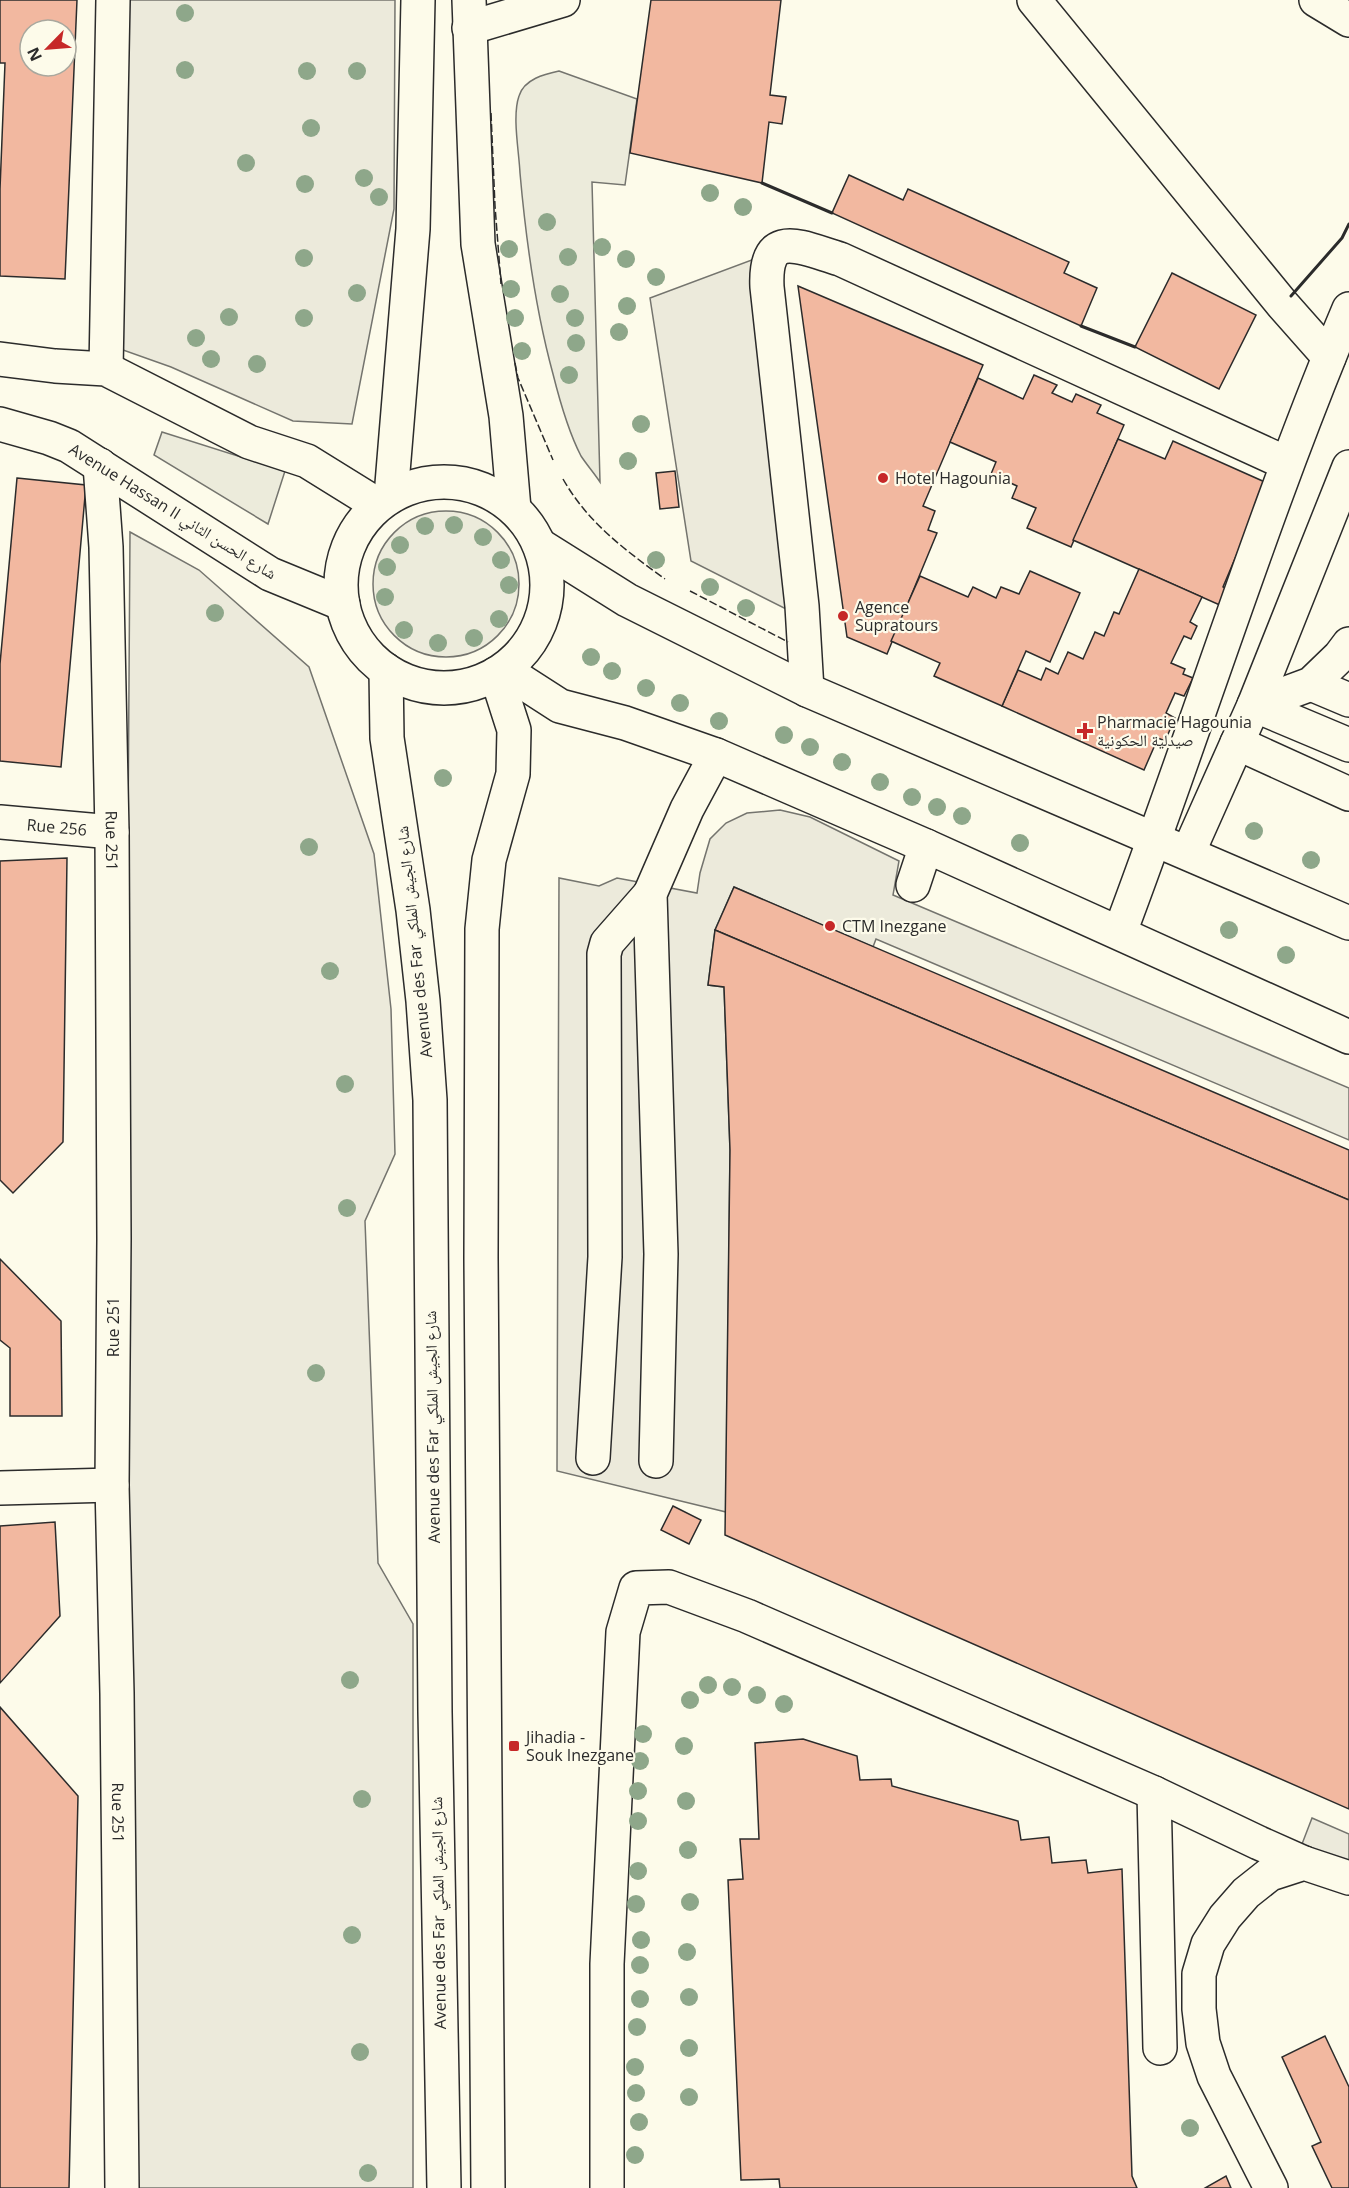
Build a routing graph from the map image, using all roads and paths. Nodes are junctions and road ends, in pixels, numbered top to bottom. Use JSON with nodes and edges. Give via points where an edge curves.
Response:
{"nodes":[{"id":1,"x":113,"y":0,"type":"edge"},
{"id":2,"x":418,"y":0,"type":"edge"},
{"id":3,"x":563,"y":0,"type":"edge"},
{"id":4,"x":1034,"y":0,"type":"edge"},
{"id":5,"x":1316,"y":0,"type":"edge"},
{"id":6,"x":469,"y":14,"type":"edge"},
{"id":7,"x":1349,"y":20,"type":"edge"},
{"id":8,"x":1349,"y":309,"type":"edge"},
{"id":9,"x":1329,"y":357,"type":"junction"},
{"id":10,"x":0,"y":359,"type":"edge"},
{"id":11,"x":106,"y":369,"type":"junction"},
{"id":12,"x":0,"y":424,"type":"edge"},
{"id":13,"x":1286,"y":463,"type":"junction"},
{"id":14,"x":100,"y":465,"type":"junction"},
{"id":15,"x":1349,"y":467,"type":"edge"},
{"id":16,"x":385,"y":500,"type":"junction"},
{"id":17,"x":514,"y":509,"type":"junction"},
{"id":18,"x":541,"y":546,"type":"junction"},
{"id":19,"x":343,"y":604,"type":"junction"},
{"id":20,"x":1346,"y":653,"type":"edge"},
{"id":21,"x":386,"y":670,"type":"junction"},
{"id":22,"x":500,"y":672,"type":"junction"},
{"id":23,"x":1311,"y":684,"type":"junction"},
{"id":24,"x":807,"y":690,"type":"junction"},
{"id":25,"x":1349,"y":700,"type":"edge"},
{"id":26,"x":1254,"y":705,"type":"junction"},
{"id":27,"x":1238,"y":743,"type":"junction"},
{"id":28,"x":1349,"y":745,"type":"edge"},
{"id":29,"x":716,"y":755,"type":"junction"},
{"id":30,"x":1349,"y":794,"type":"edge"},
{"id":31,"x":0,"y":822,"type":"edge"},
{"id":32,"x":112,"y":832,"type":"junction"},
{"id":33,"x":1155,"y":839,"type":"junction"},
{"id":34,"x":926,"y":846,"type":"junction"},
{"id":35,"x":1188,"y":853,"type":"junction"},
{"id":36,"x":913,"y":885,"type":"dead end"},
{"id":37,"x":650,"y":894,"type":"junction"},
{"id":38,"x":1349,"y":923,"type":"edge"},
{"id":39,"x":1120,"y":932,"type":"junction"},
{"id":40,"x":1349,"y":1037,"type":"edge"},
{"id":41,"x":593,"y":1458,"type":"dead end"},
{"id":42,"x":656,"y":1461,"type":"dead end"},
{"id":43,"x":112,"y":1485,"type":"junction"},
{"id":44,"x":0,"y":1488,"type":"edge"},
{"id":45,"x":1154,"y":1792,"type":"junction"},
{"id":46,"x":1304,"y":1863,"type":"junction"},
{"id":47,"x":1349,"y":1878,"type":"edge"},
{"id":48,"x":1160,"y":2048,"type":"dead end"},
{"id":49,"x":122,"y":2188,"type":"edge"},
{"id":50,"x":444,"y":2188,"type":"edge"},
{"id":51,"x":488,"y":2188,"type":"edge"},
{"id":52,"x":607,"y":2188,"type":"edge"},
{"id":53,"x":1271,"y":2188,"type":"edge"}],
"edges":[{"from":1,"to":11,"type":"street"},
{"from":2,"to":16,"type":"street","via":[[413,229]]},
{"from":3,"to":6,"type":"street"},
{"from":4,"to":9,"type":"street"},
{"from":5,"to":7,"type":"street"},
{"from":6,"to":17,"type":"street","via":[[478,244],[506,416]]},
{"from":8,"to":9,"type":"street"},
{"from":9,"to":13,"type":"street"},
{"from":10,"to":11,"type":"street"},
{"from":11,"to":16,"type":"street","via":[[249,442],[308,461]]},
{"from":12,"to":14,"type":"street","name":"Avenue Hassan II شارع الحسن الثاني","via":[[69,446]]},
{"from":13,"to":24,"type":"street","via":[[840,259],[794,245],[780,246],[770,255],[766,278],[802,606]]},
{"from":13,"to":33,"type":"street"},
{"from":14,"to":19,"type":"street","name":"Avenue Hassan II شارع الحسن الثاني","via":[[270,574]]},
{"from":14,"to":32,"type":"street","name":"Rue 251","via":[[106,547]]},
{"from":15,"to":26,"type":"street"},
{"from":16,"to":17,"type":"street","via":[[422,484],[454,482],[486,490]]},
{"from":16,"to":19,"type":"street","via":[[355,532],[343,567]]},
{"from":17,"to":18,"type":"street"},
{"from":18,"to":22,"type":"street","via":[[547,573],[541,619],[524,651]]},
{"from":18,"to":24,"type":"street","via":[[627,600]]},
{"from":19,"to":21,"type":"street","via":[[366,651]]},
{"from":20,"to":23,"type":"street"},
{"from":21,"to":22,"type":"street","via":[[412,682],[441,688],[460,687]]},
{"from":21,"to":50,"type":"street","name":"Avenue des Far شارع الجيش الملكي","via":[[387,738],[413,910],[430,1100],[435,1724]]},
{"from":22,"to":29,"type":"street","via":[[560,706],[625,723]]},
{"from":22,"to":51,"type":"street","via":[[514,730],[513,774],[489,860],[482,929]]},
{"from":23,"to":25,"type":"street"},
{"from":23,"to":26,"type":"street"},
{"from":24,"to":33,"type":"street"},
{"from":26,"to":27,"type":"street"},
{"from":26,"to":28,"type":"street"},
{"from":27,"to":30,"type":"street"},
{"from":27,"to":35,"type":"street"},
{"from":29,"to":34,"type":"street"},
{"from":29,"to":37,"type":"street","via":[[687,809]]},
{"from":31,"to":32,"type":"street","name":"Rue 256"},
{"from":32,"to":43,"type":"street","name":"Rue 251"},
{"from":33,"to":35,"type":"street"},
{"from":33,"to":39,"type":"street"},
{"from":34,"to":36,"type":"street"},
{"from":34,"to":39,"type":"street"},
{"from":35,"to":38,"type":"street"},
{"from":37,"to":41,"type":"street","via":[[607,943],[604,954],[605,1257]]},
{"from":37,"to":42,"type":"street","via":[[661,1254]]},
{"from":39,"to":40,"type":"street"},
{"from":43,"to":44,"type":"street"},
{"from":43,"to":49,"type":"street","name":"Rue 251"},
{"from":45,"to":46,"type":"street"},
{"from":45,"to":48,"type":"street"},
{"from":45,"to":52,"type":"street","via":[[747,1616],[669,1587],[636,1588],[623,1632],[607,1964]]},
{"from":46,"to":47,"type":"street"},
{"from":46,"to":53,"type":"street","via":[[1270,1874],[1246,1893],[1208,1944],[1199,1974],[1202,2031],[1214,2076]]}]}
